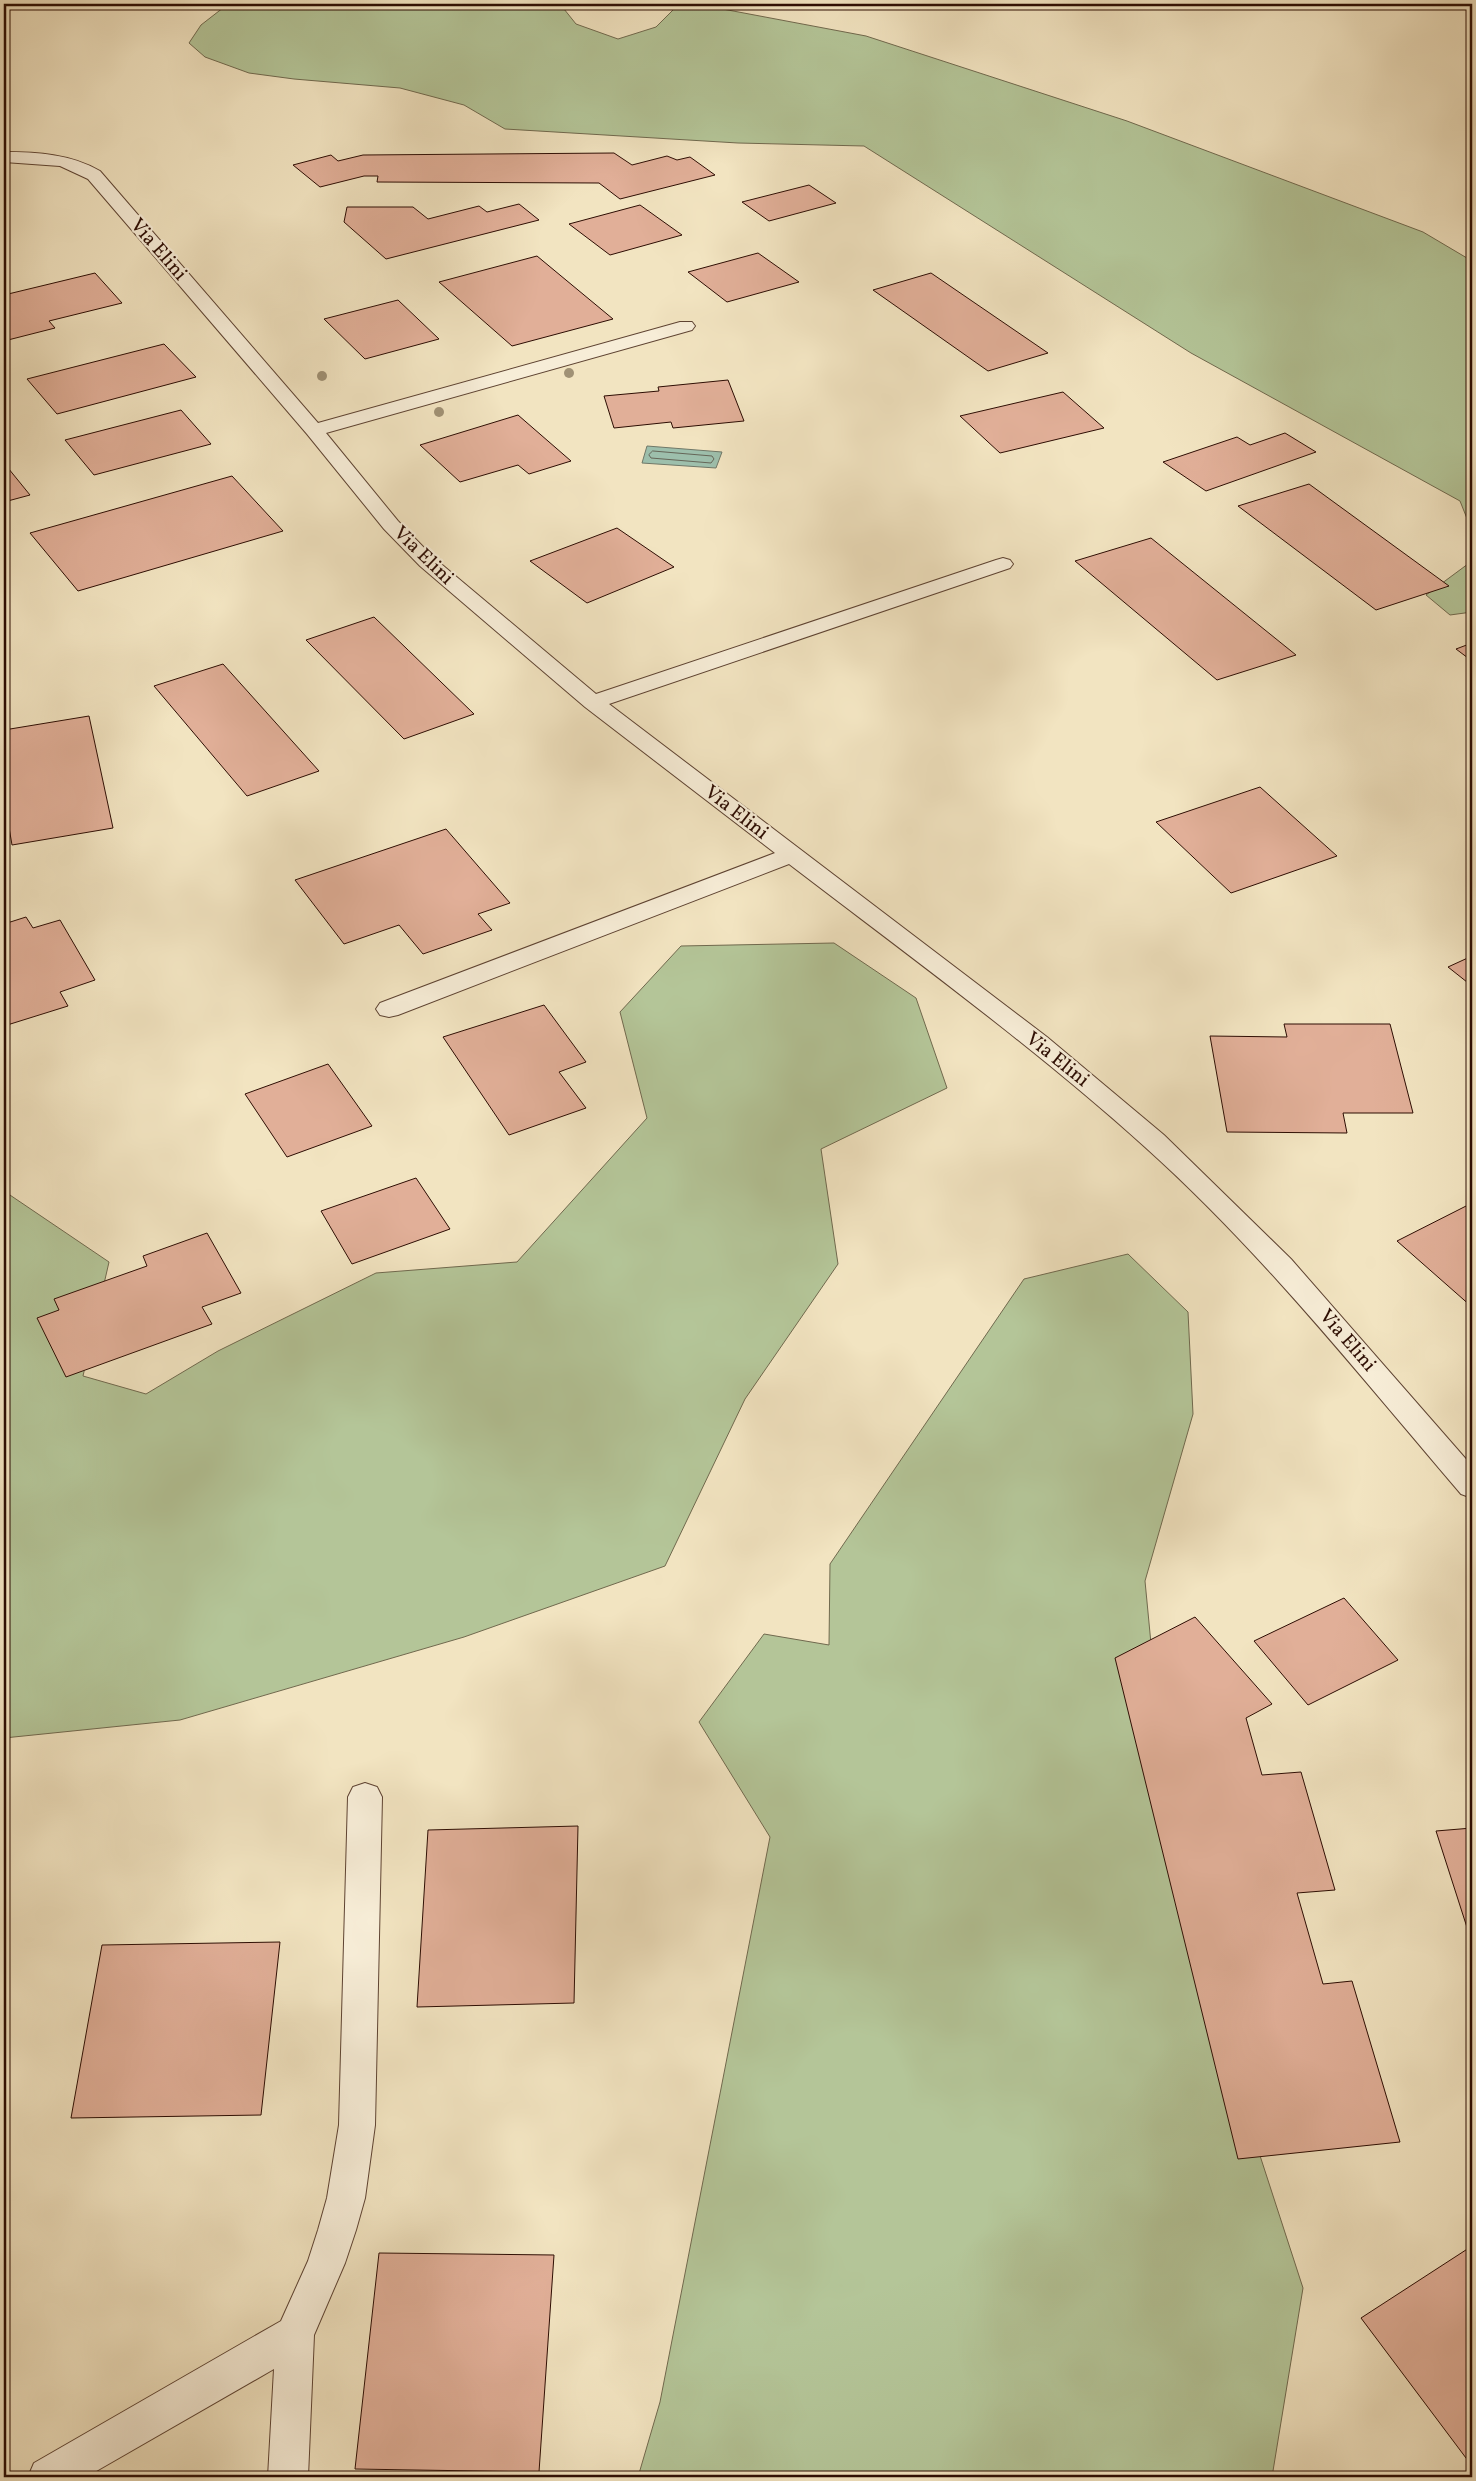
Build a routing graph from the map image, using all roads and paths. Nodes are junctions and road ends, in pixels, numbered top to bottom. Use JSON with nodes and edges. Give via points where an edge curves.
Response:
{"nodes":[{"id":1,"x":4,"y":157,"type":"edge"},
{"id":2,"x":686,"y":326,"type":"dead end"},
{"id":3,"x":314,"y":430,"type":"junction"},
{"id":4,"x":1003,"y":564,"type":"dead end"},
{"id":5,"x":592,"y":702,"type":"junction"},
{"id":6,"x":790,"y":855,"type":"junction"},
{"id":7,"x":389,"y":1009,"type":"dead end"},
{"id":8,"x":1472,"y":1486,"type":"edge"},
{"id":9,"x":364,"y":1797,"type":"dead end"},
{"id":10,"x":295,"y":2335,"type":"junction"},
{"id":11,"x":48,"y":2477,"type":"edge"},
{"id":12,"x":288,"y":2477,"type":"edge"}],
"edges":[{"from":1,"to":3,"type":"street","name":"Via Elini","via":[[58,162],[94,175]]},
{"from":2,"to":3,"type":"street"},
{"from":3,"to":5,"type":"street","name":"Via Elini","via":[[391,525],[426,562]]},
{"from":4,"to":5,"type":"street"},
{"from":5,"to":6,"type":"street","name":"Via Elini"},
{"from":6,"to":7,"type":"street"},
{"from":6,"to":8,"type":"street","name":"Via Elini","via":[[1038,1043],[1161,1147],[1281,1266]]},
{"from":9,"to":10,"type":"street","via":[[358,2125],[346,2198],[337,2230]]},
{"from":10,"to":11,"type":"street"},
{"from":10,"to":12,"type":"street"}]}
